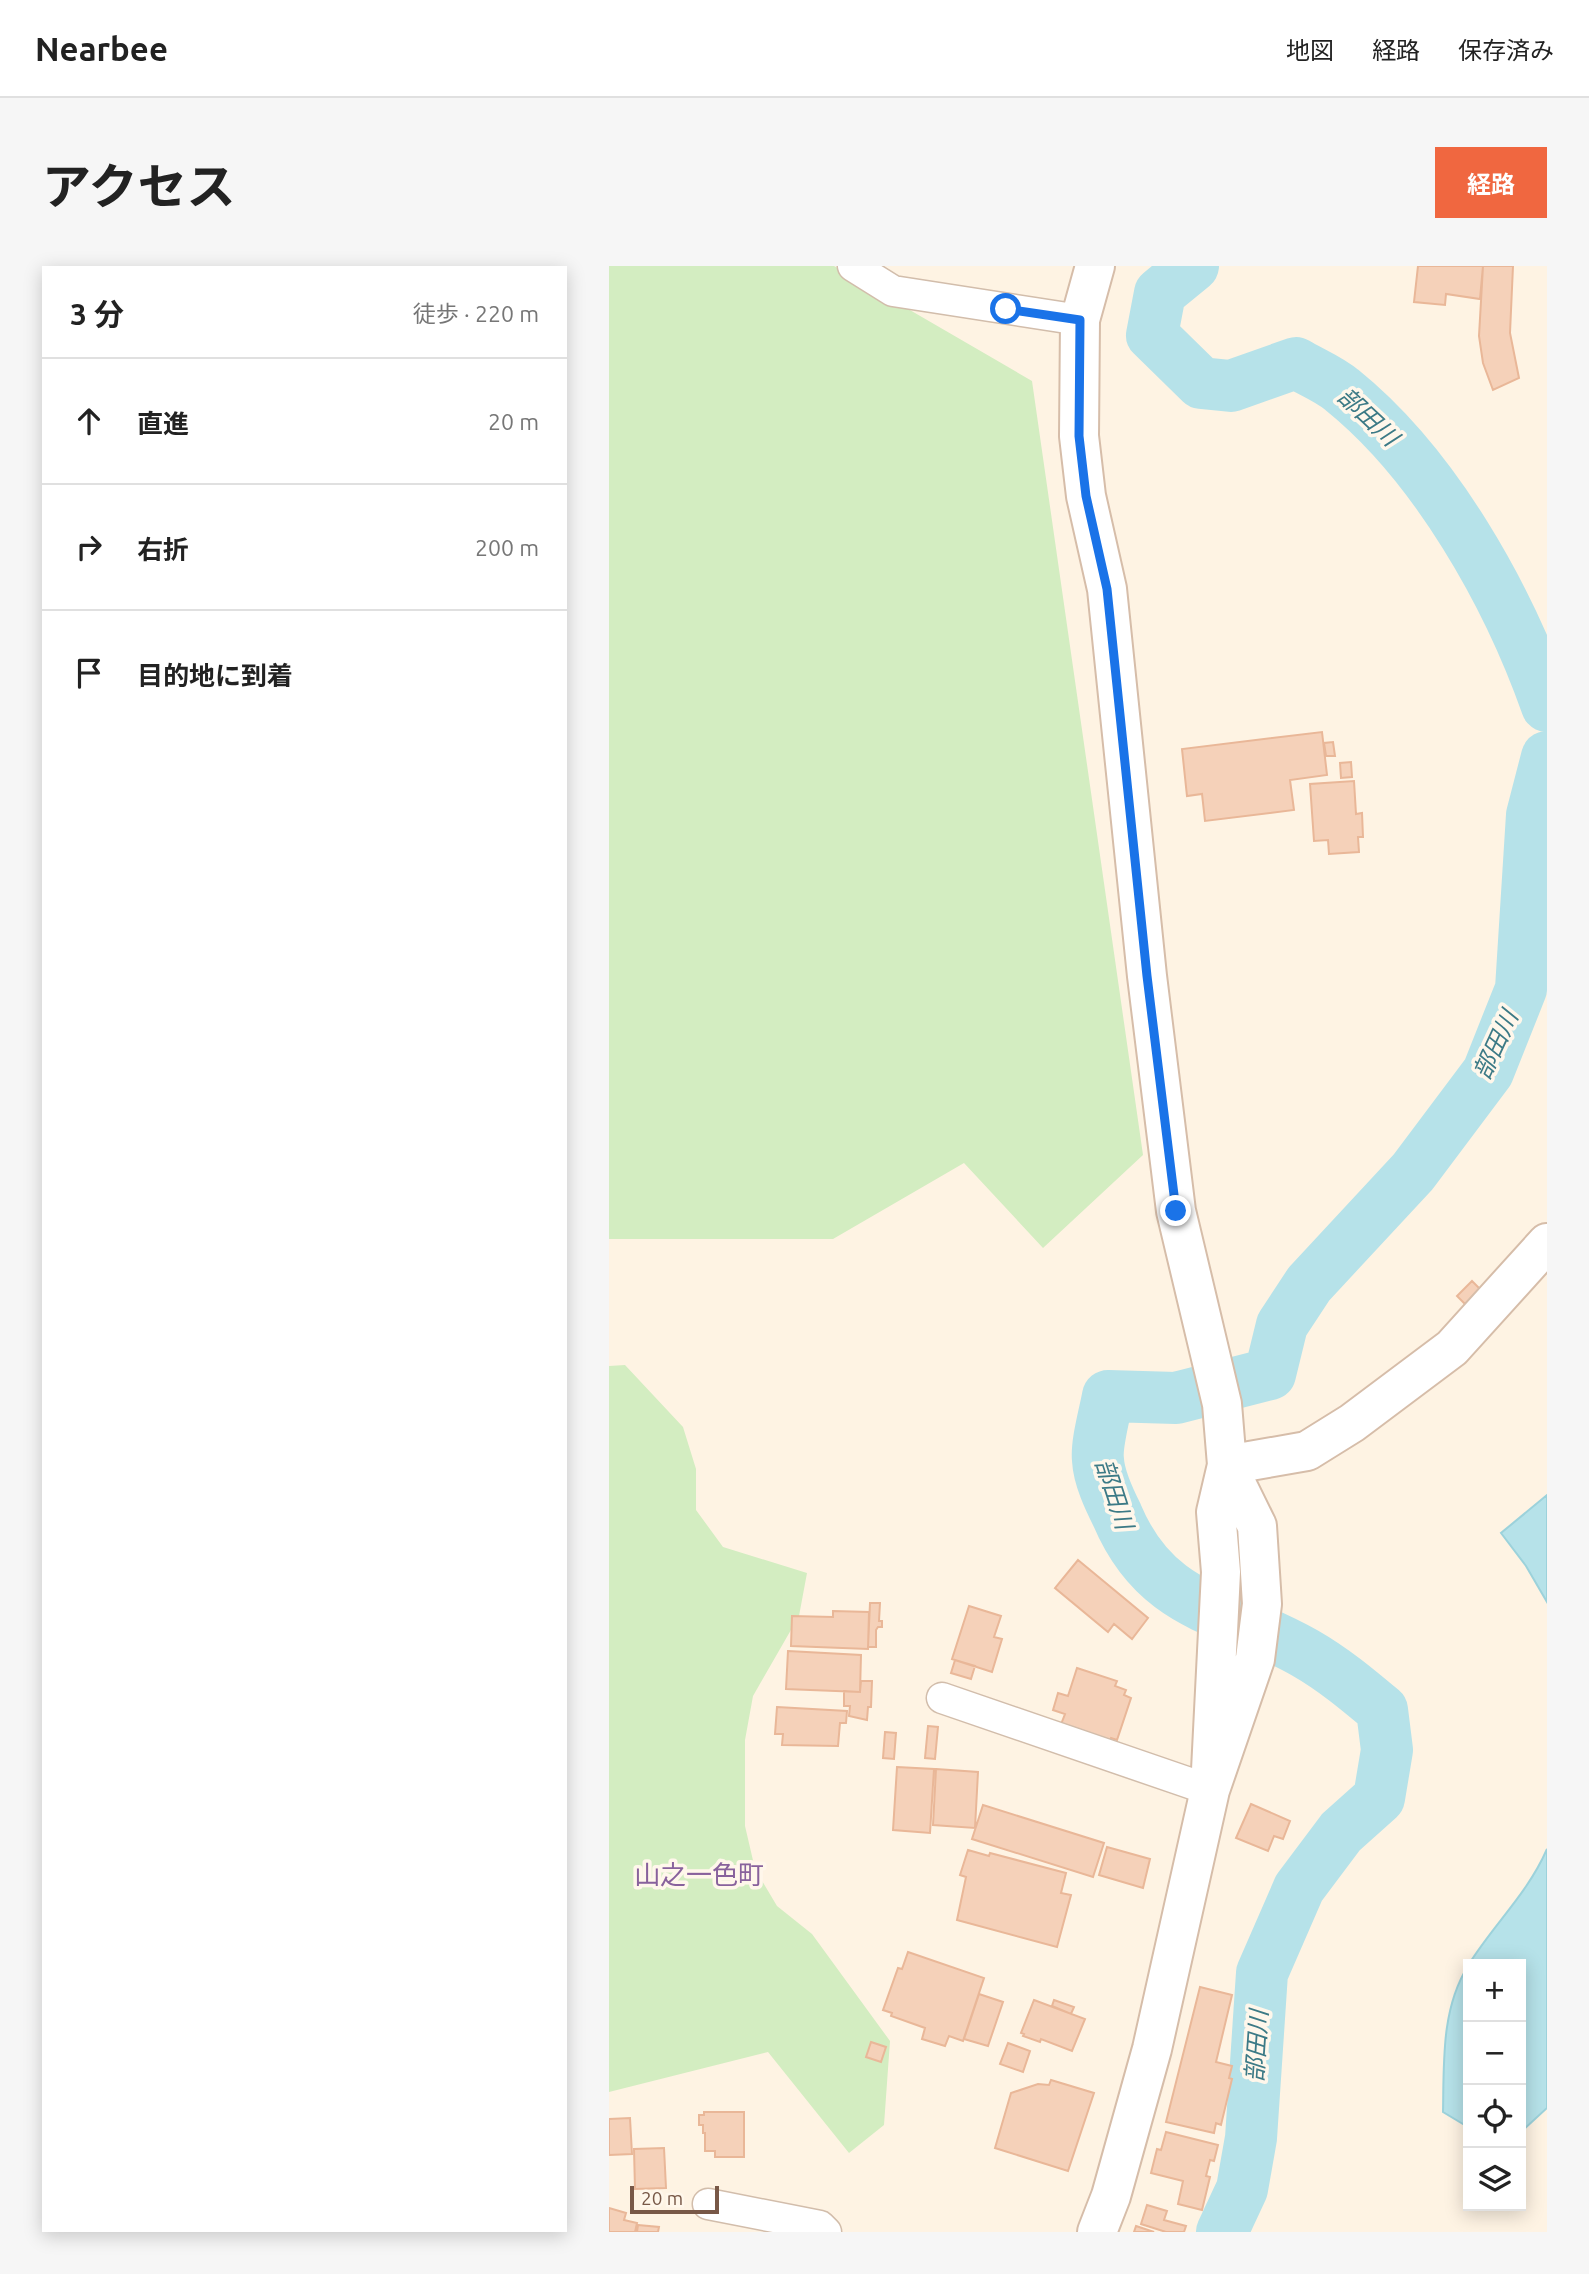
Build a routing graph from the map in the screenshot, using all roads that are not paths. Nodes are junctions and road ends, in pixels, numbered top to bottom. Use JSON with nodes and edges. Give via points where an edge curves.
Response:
{"nodes":[{"id":1,"x":853,"y":266,"type":"edge"},
{"id":2,"x":1095,"y":266,"type":"edge"},
{"id":3,"x":1080,"y":320,"type":"junction"},
{"id":4,"x":1547,"y":1243,"type":"edge"},
{"id":5,"x":1227,"y":1465,"type":"junction"},
{"id":6,"x":942,"y":1698,"type":"dead end"},
{"id":7,"x":1210,"y":1790,"type":"junction"},
{"id":8,"x":708,"y":2204,"type":"dead end"},
{"id":9,"x":826,"y":2232,"type":"edge"},
{"id":10,"x":1097,"y":2232,"type":"edge"}],
"edges":[{"from":1,"to":3,"type":"street","via":[[893,291]]},
{"from":2,"to":3,"type":"street"},
{"from":3,"to":5,"type":"street","via":[[1079,436],[1086,496],[1107,589],[1176,1211],[1222,1404]]},
{"from":4,"to":5,"type":"street","via":[[1452,1348],[1361,1416],[1307,1451]]},
{"from":5,"to":7,"type":"street","via":[[1216,1512],[1220,1572]]},
{"from":5,"to":7,"type":"street","via":[[1257,1526],[1262,1604],[1255,1659]]},
{"from":6,"to":7,"type":"street"},
{"from":7,"to":10,"type":"street","via":[[1151,2049]]},
{"from":8,"to":9,"type":"street","via":[[820,2226]]}]}
